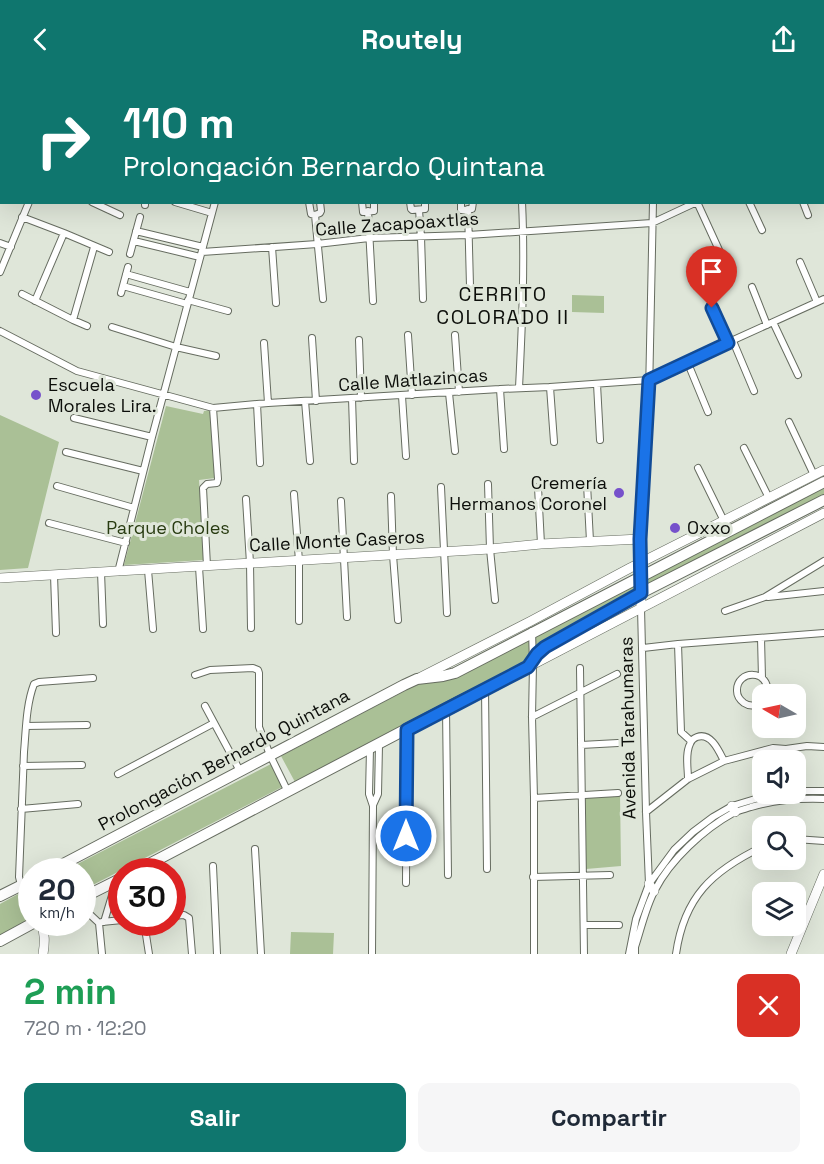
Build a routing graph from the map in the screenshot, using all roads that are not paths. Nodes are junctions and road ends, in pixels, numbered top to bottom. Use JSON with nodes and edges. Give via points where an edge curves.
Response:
{"nodes":[{"id":1,"x":28,"y":204,"type":"edge"},
{"id":2,"x":182,"y":204,"type":"edge"},
{"id":3,"x":214,"y":204,"type":"edge"},
{"id":4,"x":309,"y":204,"type":"edge"},
{"id":5,"x":320,"y":204,"type":"edge"},
{"id":6,"x":362,"y":204,"type":"edge"},
{"id":7,"x":374,"y":204,"type":"edge"},
{"id":8,"x":410,"y":204,"type":"edge"},
{"id":9,"x":425,"y":204,"type":"edge"},
{"id":10,"x":461,"y":204,"type":"edge"},
{"id":11,"x":473,"y":204,"type":"edge"},
{"id":12,"x":522,"y":204,"type":"edge"},
{"id":13,"x":653,"y":204,"type":"edge"},
{"id":14,"x":693,"y":204,"type":"edge"},
{"id":15,"x":698,"y":204,"type":"edge"},
{"id":16,"x":750,"y":204,"type":"edge"},
{"id":17,"x":804,"y":204,"type":"edge"},
{"id":18,"x":106,"y":206,"type":"edge"},
{"id":19,"x":468,"y":209,"type":"junction"},
{"id":20,"x":419,"y":210,"type":"junction"},
{"id":21,"x":368,"y":211,"type":"junction"},
{"id":22,"x":212,"y":213,"type":"junction"},
{"id":23,"x":120,"y":215,"type":"dead end"},
{"id":24,"x":315,"y":215,"type":"junction"},
{"id":25,"x":808,"y":215,"type":"dead end"},
{"id":26,"x":22,"y":217,"type":"junction"},
{"id":27,"x":140,"y":217,"type":"dead end"},
{"id":28,"x":652,"y":223,"type":"junction"},
{"id":29,"x":762,"y":230,"type":"dead end"},
{"id":30,"x":136,"y":231,"type":"junction"},
{"id":31,"x":524,"y":232,"type":"junction"},
{"id":32,"x":64,"y":233,"type":"junction"},
{"id":33,"x":468,"y":235,"type":"junction"},
{"id":34,"x":421,"y":237,"type":"junction"},
{"id":35,"x":369,"y":238,"type":"junction"},
{"id":36,"x":134,"y":241,"type":"junction"},
{"id":37,"x":0,"y":243,"type":"edge"},
{"id":38,"x":317,"y":244,"type":"junction"},
{"id":39,"x":11,"y":247,"type":"junction"},
{"id":40,"x":94,"y":247,"type":"junction"},
{"id":41,"x":272,"y":247,"type":"junction"},
{"id":42,"x":719,"y":250,"type":"dead end"},
{"id":43,"x":109,"y":252,"type":"dead end"},
{"id":44,"x":202,"y":252,"type":"junction"},
{"id":45,"x":130,"y":254,"type":"dead end"},
{"id":46,"x":800,"y":262,"type":"dead end"},
{"id":47,"x":0,"y":273,"type":"edge"},
{"id":48,"x":470,"y":286,"type":"dead end"},
{"id":49,"x":752,"y":287,"type":"dead end"},
{"id":50,"x":190,"y":292,"type":"junction"},
{"id":51,"x":22,"y":294,"type":"dead end"},
{"id":52,"x":323,"y":299,"type":"dead end"},
{"id":53,"x":423,"y":299,"type":"dead end"},
{"id":54,"x":35,"y":301,"type":"junction"},
{"id":55,"x":373,"y":301,"type":"dead end"},
{"id":56,"x":188,"y":302,"type":"junction"},
{"id":57,"x":822,"y":302,"type":"edge"},
{"id":58,"x":276,"y":303,"type":"dead end"},
{"id":59,"x":712,"y":308,"type":"dead end"},
{"id":60,"x":228,"y":311,"type":"dead end"},
{"id":61,"x":73,"y":320,"type":"junction"},
{"id":62,"x":770,"y":323,"type":"junction"},
{"id":63,"x":87,"y":326,"type":"dead end"},
{"id":64,"x":112,"y":327,"type":"dead end"},
{"id":65,"x":0,"y":331,"type":"edge"},
{"id":66,"x":408,"y":335,"type":"dead end"},
{"id":67,"x":455,"y":335,"type":"dead end"},
{"id":68,"x":312,"y":338,"type":"dead end"},
{"id":69,"x":358,"y":340,"type":"dead end"},
{"id":70,"x":730,"y":342,"type":"junction"},
{"id":71,"x":264,"y":343,"type":"dead end"},
{"id":72,"x":176,"y":347,"type":"junction"},
{"id":73,"x":216,"y":356,"type":"dead end"},
{"id":74,"x":687,"y":361,"type":"junction"},
{"id":75,"x":798,"y":375,"type":"dead end"},
{"id":76,"x":649,"y":380,"type":"junction"},
{"id":77,"x":597,"y":384,"type":"junction"},
{"id":78,"x":550,"y":387,"type":"junction"},
{"id":79,"x":519,"y":388,"type":"junction"},
{"id":80,"x":500,"y":389,"type":"junction"},
{"id":81,"x":754,"y":391,"type":"dead end"},
{"id":82,"x":459,"y":392,"type":"junction"},
{"id":83,"x":449,"y":393,"type":"junction"},
{"id":84,"x":163,"y":394,"type":"junction"},
{"id":85,"x":412,"y":395,"type":"junction"},
{"id":86,"x":402,"y":396,"type":"junction"},
{"id":87,"x":352,"y":398,"type":"junction"},
{"id":88,"x":361,"y":398,"type":"junction"},
{"id":89,"x":305,"y":401,"type":"junction"},
{"id":90,"x":316,"y":401,"type":"junction"},
{"id":91,"x":268,"y":404,"type":"junction"},
{"id":92,"x":256,"y":405,"type":"junction"},
{"id":93,"x":213,"y":408,"type":"junction"},
{"id":94,"x":708,"y":412,"type":"dead end"},
{"id":95,"x":74,"y":418,"type":"dead end"},
{"id":96,"x":789,"y":422,"type":"dead end"},
{"id":97,"x":152,"y":437,"type":"junction"},
{"id":98,"x":600,"y":440,"type":"dead end"},
{"id":99,"x":554,"y":442,"type":"dead end"},
{"id":100,"x":744,"y":448,"type":"dead end"},
{"id":101,"x":504,"y":449,"type":"dead end"},
{"id":102,"x":455,"y":451,"type":"dead end"},
{"id":103,"x":66,"y":452,"type":"dead end"},
{"id":104,"x":406,"y":456,"type":"dead end"},
{"id":105,"x":310,"y":461,"type":"dead end"},
{"id":106,"x":354,"y":461,"type":"dead end"},
{"id":107,"x":260,"y":463,"type":"dead end"},
{"id":108,"x":698,"y":468,"type":"dead end"},
{"id":109,"x":824,"y":470,"type":"edge"},
{"id":110,"x":143,"y":471,"type":"junction"},
{"id":111,"x":814,"y":475,"type":"junction"},
{"id":112,"x":824,"y":482,"type":"edge"},
{"id":113,"x":488,"y":484,"type":"dead end"},
{"id":114,"x":587,"y":484,"type":"dead end"},
{"id":115,"x":57,"y":486,"type":"dead end"},
{"id":116,"x":441,"y":487,"type":"dead end"},
{"id":117,"x":538,"y":487,"type":"dead end"},
{"id":118,"x":294,"y":494,"type":"dead end"},
{"id":119,"x":391,"y":496,"type":"dead end"},
{"id":120,"x":769,"y":498,"type":"junction"},
{"id":121,"x":246,"y":499,"type":"dead end"},
{"id":122,"x":824,"y":500,"type":"edge"},
{"id":123,"x":341,"y":501,"type":"dead end"},
{"id":124,"x":134,"y":508,"type":"junction"},
{"id":125,"x":823,"y":516,"type":"edge"},
{"id":126,"x":724,"y":521,"type":"junction"},
{"id":127,"x":48,"y":523,"type":"dead end"},
{"id":128,"x":640,"y":539,"type":"junction"},
{"id":129,"x":590,"y":541,"type":"junction"},
{"id":130,"x":126,"y":543,"type":"junction"},
{"id":131,"x":541,"y":544,"type":"junction"},
{"id":132,"x":490,"y":549,"type":"junction"},
{"id":133,"x":443,"y":552,"type":"junction"},
{"id":134,"x":393,"y":555,"type":"junction"},
{"id":135,"x":343,"y":557,"type":"junction"},
{"id":136,"x":299,"y":561,"type":"junction"},
{"id":137,"x":824,"y":561,"type":"edge"},
{"id":138,"x":641,"y":562,"type":"junction"},
{"id":139,"x":250,"y":563,"type":"junction"},
{"id":140,"x":203,"y":567,"type":"junction"},
{"id":141,"x":148,"y":570,"type":"junction"},
{"id":142,"x":101,"y":572,"type":"junction"},
{"id":143,"x":118,"y":572,"type":"junction"},
{"id":144,"x":54,"y":575,"type":"junction"},
{"id":145,"x":640,"y":576,"type":"junction"},
{"id":146,"x":0,"y":578,"type":"edge"},
{"id":147,"x":824,"y":591,"type":"edge"},
{"id":148,"x":641,"y":593,"type":"junction"},
{"id":149,"x":765,"y":597,"type":"junction"},
{"id":150,"x":495,"y":600,"type":"dead end"},
{"id":151,"x":641,"y":608,"type":"junction"},
{"id":152,"x":725,"y":611,"type":"dead end"},
{"id":153,"x":447,"y":613,"type":"dead end"},
{"id":154,"x":346,"y":617,"type":"dead end"},
{"id":155,"x":398,"y":620,"type":"dead end"},
{"id":156,"x":299,"y":621,"type":"dead end"},
{"id":157,"x":531,"y":621,"type":"junction"},
{"id":158,"x":103,"y":624,"type":"dead end"},
{"id":159,"x":251,"y":628,"type":"dead end"},
{"id":160,"x":153,"y":629,"type":"dead end"},
{"id":161,"x":203,"y":629,"type":"dead end"},
{"id":162,"x":56,"y":633,"type":"dead end"},
{"id":163,"x":824,"y":633,"type":"edge"},
{"id":164,"x":533,"y":634,"type":"junction"},
{"id":165,"x":761,"y":638,"type":"junction"},
{"id":166,"x":678,"y":644,"type":"junction"},
{"id":167,"x":642,"y":648,"type":"junction"},
{"id":168,"x":532,"y":663,"type":"junction"},
{"id":169,"x":580,"y":668,"type":"dead end"},
{"id":170,"x":617,"y":674,"type":"dead end"},
{"id":171,"x":195,"y":675,"type":"dead end"},
{"id":172,"x":93,"y":678,"type":"dead end"},
{"id":173,"x":762,"y":678,"type":"junction"},
{"id":174,"x":417,"y":679,"type":"junction"},
{"id":175,"x":766,"y":684,"type":"edge"},
{"id":176,"x":485,"y":689,"type":"junction"},
{"id":177,"x":581,"y":693,"type":"junction"},
{"id":178,"x":752,"y":705,"type":"edge"},
{"id":179,"x":205,"y":706,"type":"dead end"},
{"id":180,"x":446,"y":708,"type":"junction"},
{"id":181,"x":532,"y":717,"type":"junction"},
{"id":182,"x":214,"y":723,"type":"junction"},
{"id":183,"x":87,"y":725,"type":"dead end"},
{"id":184,"x":26,"y":726,"type":"junction"},
{"id":185,"x":407,"y":730,"type":"junction"},
{"id":186,"x":691,"y":741,"type":"junction"},
{"id":187,"x":618,"y":743,"type":"dead end"},
{"id":188,"x":581,"y":745,"type":"junction"},
{"id":189,"x":374,"y":747,"type":"junction"},
{"id":190,"x":824,"y":747,"type":"edge"},
{"id":191,"x":270,"y":754,"type":"junction"},
{"id":192,"x":724,"y":761,"type":"junction"},
{"id":193,"x":82,"y":765,"type":"dead end"},
{"id":194,"x":23,"y":766,"type":"junction"},
{"id":195,"x":240,"y":771,"type":"junction"},
{"id":196,"x":118,"y":774,"type":"dead end"},
{"id":197,"x":688,"y":779,"type":"junction"},
{"id":198,"x":806,"y":791,"type":"edge"},
{"id":199,"x":824,"y":791,"type":"edge"},
{"id":200,"x":288,"y":792,"type":"junction"},
{"id":201,"x":618,"y":793,"type":"dead end"},
{"id":202,"x":581,"y":795,"type":"junction"},
{"id":203,"x":534,"y":798,"type":"junction"},
{"id":204,"x":824,"y":799,"type":"edge"},
{"id":205,"x":752,"y":802,"type":"edge"},
{"id":206,"x":78,"y":804,"type":"dead end"},
{"id":207,"x":21,"y":809,"type":"junction"},
{"id":208,"x":733,"y":809,"type":"junction"},
{"id":209,"x":646,"y":812,"type":"junction"},
{"id":210,"x":806,"y":840,"type":"edge"},
{"id":211,"x":824,"y":841,"type":"edge"},
{"id":212,"x":255,"y":849,"type":"dead end"},
{"id":213,"x":752,"y":852,"type":"edge"},
{"id":214,"x":20,"y":858,"type":"edge"},
{"id":215,"x":75,"y":858,"type":"edge"},
{"id":216,"x":161,"y":858,"type":"edge"},
{"id":217,"x":213,"y":866,"type":"dead end"},
{"id":218,"x":487,"y":869,"type":"dead end"},
{"id":219,"x":824,"y":874,"type":"edge"},
{"id":220,"x":448,"y":875,"type":"dead end"},
{"id":221,"x":584,"y":875,"type":"junction"},
{"id":222,"x":610,"y":875,"type":"dead end"},
{"id":223,"x":533,"y":877,"type":"junction"},
{"id":224,"x":406,"y":883,"type":"dead end"},
{"id":225,"x":18,"y":887,"type":"edge"},
{"id":226,"x":651,"y":887,"type":"junction"},
{"id":227,"x":0,"y":896,"type":"edge"},
{"id":228,"x":108,"y":905,"type":"edge"},
{"id":229,"x":186,"y":916,"type":"edge"},
{"id":230,"x":96,"y":918,"type":"edge"},
{"id":231,"x":108,"y":921,"type":"edge"},
{"id":232,"x":101,"y":922,"type":"junction"},
{"id":233,"x":585,"y":925,"type":"junction"},
{"id":234,"x":619,"y":925,"type":"dead end"},
{"id":235,"x":18,"y":931,"type":"edge"},
{"id":236,"x":40,"y":936,"type":"edge"},
{"id":237,"x":44,"y":936,"type":"edge"},
{"id":238,"x":146,"y":936,"type":"edge"},
{"id":239,"x":0,"y":941,"type":"edge"},
{"id":240,"x":36,"y":954,"type":"edge"},
{"id":241,"x":43,"y":954,"type":"edge"},
{"id":242,"x":102,"y":954,"type":"edge"},
{"id":243,"x":149,"y":954,"type":"edge"},
{"id":244,"x":192,"y":954,"type":"edge"},
{"id":245,"x":217,"y":954,"type":"edge"},
{"id":246,"x":261,"y":954,"type":"edge"},
{"id":247,"x":372,"y":954,"type":"edge"},
{"id":248,"x":534,"y":954,"type":"edge"},
{"id":249,"x":584,"y":954,"type":"edge"},
{"id":250,"x":629,"y":954,"type":"edge"},
{"id":251,"x":635,"y":954,"type":"edge"},
{"id":252,"x":676,"y":954,"type":"edge"},
{"id":253,"x":791,"y":954,"type":"edge"}],
"edges":[{"from":1,"to":26,"type":"street"},
{"from":2,"to":22,"type":"street"},
{"from":3,"to":22,"type":"street"},
{"from":4,"to":24,"type":"street","via":[[311,214]]},
{"from":5,"to":24,"type":"street","via":[[321,211]]},
{"from":6,"to":21,"type":"street","via":[[362,211]]},
{"from":7,"to":21,"type":"street","via":[[374,211]]},
{"from":8,"to":20,"type":"street","via":[[411,210]]},
{"from":9,"to":20,"type":"street","via":[[425,209]]},
{"from":10,"to":19,"type":"street","via":[[461,210]]},
{"from":11,"to":19,"type":"street"},
{"from":12,"to":31,"type":"street"},
{"from":13,"to":28,"type":"street","name":"Avenida Tarahumaras"},
{"from":14,"to":28,"type":"street","name":"Calle Zacapoaxtlas"},
{"from":15,"to":42,"type":"street"},
{"from":16,"to":29,"type":"street"},
{"from":17,"to":25,"type":"street"},
{"from":18,"to":23,"type":"street"},
{"from":19,"to":33,"type":"street"},
{"from":20,"to":34,"type":"street"},
{"from":21,"to":35,"type":"street"},
{"from":22,"to":44,"type":"street"},
{"from":24,"to":38,"type":"street"},
{"from":26,"to":32,"type":"street"},
{"from":26,"to":39,"type":"street"},
{"from":27,"to":30,"type":"street"},
{"from":28,"to":31,"type":"street","name":"Calle Zacapoaxtlas"},
{"from":28,"to":76,"type":"street","name":"Avenida Tarahumaras"},
{"from":30,"to":36,"type":"street"},
{"from":30,"to":44,"type":"street"},
{"from":31,"to":33,"type":"street","name":"Calle Zacapoaxtlas"},
{"from":31,"to":79,"type":"street"},
{"from":32,"to":40,"type":"street"},
{"from":32,"to":54,"type":"street"},
{"from":33,"to":34,"type":"street","name":"Calle Zacapoaxtlas"},
{"from":33,"to":48,"type":"street"},
{"from":34,"to":35,"type":"street","name":"Calle Zacapoaxtlas"},
{"from":34,"to":53,"type":"street"},
{"from":35,"to":38,"type":"street","name":"Calle Zacapoaxtlas"},
{"from":35,"to":55,"type":"street"},
{"from":36,"to":44,"type":"street"},
{"from":36,"to":45,"type":"street"},
{"from":37,"to":39,"type":"street"},
{"from":38,"to":41,"type":"street","name":"Calle Zacapoaxtlas"},
{"from":38,"to":52,"type":"street"},
{"from":39,"to":47,"type":"street"},
{"from":40,"to":43,"type":"street"},
{"from":40,"to":61,"type":"street"},
{"from":41,"to":44,"type":"street","name":"Calle Zacapoaxtlas"},
{"from":41,"to":58,"type":"street"},
{"from":44,"to":50,"type":"street"},
{"from":46,"to":57,"type":"street"},
{"from":49,"to":62,"type":"street"},
{"from":50,"to":56,"type":"street"},
{"from":50,"to":56,"type":"street","via":[[127,270],[122,289]]},
{"from":51,"to":54,"type":"street"},
{"from":54,"to":61,"type":"street"},
{"from":56,"to":60,"type":"street"},
{"from":56,"to":72,"type":"street"},
{"from":57,"to":62,"type":"street","name":"Calle Matlazincas"},
{"from":59,"to":70,"type":"street"},
{"from":61,"to":63,"type":"street"},
{"from":62,"to":70,"type":"street","name":"Calle Matlazincas"},
{"from":62,"to":75,"type":"street"},
{"from":64,"to":72,"type":"street"},
{"from":65,"to":84,"type":"street","name":"Calle Matlazincas","via":[[77,371]]},
{"from":66,"to":85,"type":"street"},
{"from":67,"to":82,"type":"street"},
{"from":68,"to":90,"type":"street"},
{"from":69,"to":88,"type":"street"},
{"from":70,"to":74,"type":"street","name":"Calle Matlazincas"},
{"from":70,"to":81,"type":"street"},
{"from":71,"to":91,"type":"street"},
{"from":72,"to":73,"type":"street"},
{"from":72,"to":84,"type":"street"},
{"from":74,"to":76,"type":"street","name":"Calle Matlazincas"},
{"from":74,"to":94,"type":"street"},
{"from":76,"to":77,"type":"street","name":"Calle Matlazincas"},
{"from":76,"to":128,"type":"street","name":"Avenida Tarahumaras"},
{"from":77,"to":78,"type":"street","name":"Calle Matlazincas"},
{"from":77,"to":98,"type":"street"},
{"from":78,"to":79,"type":"street","name":"Calle Matlazincas"},
{"from":78,"to":99,"type":"street"},
{"from":79,"to":80,"type":"street","name":"Calle Matlazincas"},
{"from":80,"to":82,"type":"street","name":"Calle Matlazincas"},
{"from":80,"to":101,"type":"street"},
{"from":82,"to":83,"type":"street","name":"Calle Matlazincas"},
{"from":83,"to":85,"type":"street","name":"Calle Matlazincas"},
{"from":83,"to":102,"type":"street"},
{"from":84,"to":93,"type":"street","name":"Calle Matlazincas"},
{"from":84,"to":97,"type":"street"},
{"from":85,"to":86,"type":"street","name":"Calle Matlazincas"},
{"from":86,"to":88,"type":"street","name":"Calle Matlazincas"},
{"from":86,"to":104,"type":"street"},
{"from":87,"to":88,"type":"street","name":"Calle Matlazincas"},
{"from":87,"to":90,"type":"street","name":"Calle Matlazincas"},
{"from":87,"to":106,"type":"street"},
{"from":89,"to":90,"type":"street","name":"Calle Matlazincas"},
{"from":89,"to":91,"type":"street","name":"Calle Matlazincas"},
{"from":89,"to":105,"type":"street"},
{"from":91,"to":92,"type":"street","name":"Calle Matlazincas"},
{"from":92,"to":93,"type":"street","name":"Calle Matlazincas"},
{"from":92,"to":107,"type":"street"},
{"from":93,"to":140,"type":"street","via":[[218,479],[203,488]]},
{"from":95,"to":97,"type":"street"},
{"from":96,"to":111,"type":"street"},
{"from":97,"to":110,"type":"street"},
{"from":100,"to":120,"type":"street"},
{"from":103,"to":110,"type":"street"},
{"from":108,"to":126,"type":"street"},
{"from":109,"to":111,"type":"street","name":"Prolongación Bernardo Quintana"},
{"from":110,"to":124,"type":"street"},
{"from":111,"to":120,"type":"street","name":"Prolongación Bernardo Quintana"},
{"from":112,"to":145,"type":"main road","name":"Prolongación Bernardo Quintana"},
{"from":113,"to":132,"type":"street"},
{"from":114,"to":129,"type":"street"},
{"from":115,"to":124,"type":"street"},
{"from":116,"to":133,"type":"street"},
{"from":117,"to":131,"type":"street"},
{"from":118,"to":136,"type":"street"},
{"from":119,"to":134,"type":"street"},
{"from":120,"to":126,"type":"street","name":"Prolongación Bernardo Quintana"},
{"from":121,"to":139,"type":"street"},
{"from":122,"to":148,"type":"main road"},
{"from":123,"to":135,"type":"street"},
{"from":124,"to":130,"type":"street"},
{"from":125,"to":151,"type":"street"},
{"from":126,"to":138,"type":"street","name":"Prolongación Bernardo Quintana"},
{"from":127,"to":130,"type":"street"},
{"from":128,"to":129,"type":"street","name":"Calle Monte Caseros"},
{"from":128,"to":138,"type":"street","name":"Avenida Tarahumaras"},
{"from":129,"to":131,"type":"street","name":"Calle Monte Caseros"},
{"from":130,"to":143,"type":"street"},
{"from":131,"to":132,"type":"street","name":"Calle Monte Caseros"},
{"from":132,"to":133,"type":"street","name":"Calle Monte Caseros"},
{"from":132,"to":150,"type":"street"},
{"from":133,"to":134,"type":"street","name":"Calle Monte Caseros"},
{"from":133,"to":153,"type":"street"},
{"from":134,"to":135,"type":"street","name":"Calle Monte Caseros"},
{"from":134,"to":155,"type":"street"},
{"from":135,"to":136,"type":"street","name":"Calle Monte Caseros"},
{"from":135,"to":154,"type":"street"},
{"from":136,"to":139,"type":"street","name":"Calle Monte Caseros"},
{"from":136,"to":156,"type":"street"},
{"from":137,"to":149,"type":"street"},
{"from":138,"to":145,"type":"street","name":"Avenida Tarahumaras"},
{"from":138,"to":157,"type":"street","name":"Prolongación Bernardo Quintana"},
{"from":139,"to":140,"type":"street","name":"Calle Monte Caseros"},
{"from":139,"to":159,"type":"street"},
{"from":140,"to":141,"type":"street","name":"Calle Monte Caseros"},
{"from":140,"to":161,"type":"street"},
{"from":141,"to":143,"type":"street","name":"Calle Monte Caseros"},
{"from":141,"to":160,"type":"street"},
{"from":142,"to":143,"type":"street","name":"Calle Monte Caseros"},
{"from":142,"to":144,"type":"street","name":"Calle Monte Caseros"},
{"from":142,"to":158,"type":"street"},
{"from":144,"to":146,"type":"street","name":"Calle Monte Caseros"},
{"from":144,"to":162,"type":"street"},
{"from":145,"to":148,"type":"street","name":"Avenida Tarahumaras"},
{"from":145,"to":164,"type":"main road","name":"Prolongación Bernardo Quintana"},
{"from":147,"to":149,"type":"street"},
{"from":148,"to":151,"type":"street","name":"Avenida Tarahumaras"},
{"from":148,"to":168,"type":"main road","via":[[545,647]]},
{"from":149,"to":152,"type":"street"},
{"from":151,"to":167,"type":"street","name":"Avenida Tarahumaras"},
{"from":151,"to":168,"type":"street"},
{"from":157,"to":164,"type":"street"},
{"from":157,"to":174,"type":"street","name":"Prolongación Bernardo Quintana"},
{"from":163,"to":165,"type":"street"},
{"from":164,"to":168,"type":"street"},
{"from":164,"to":174,"type":"main road","name":"Prolongación Bernardo Quintana","via":[[455,673]]},
{"from":165,"to":166,"type":"street"},
{"from":165,"to":173,"type":"street"},
{"from":166,"to":167,"type":"street"},
{"from":166,"to":186,"type":"street","via":[[681,732]]},
{"from":167,"to":209,"type":"street","name":"Avenida Tarahumaras"},
{"from":168,"to":176,"type":"main road"},
{"from":168,"to":181,"type":"street"},
{"from":169,"to":177,"type":"street"},
{"from":170,"to":177,"type":"street"},
{"from":171,"to":191,"type":"street","via":[[210,670],[258,670],[259,727]]},
{"from":172,"to":184,"type":"street","via":[[34,684]]},
{"from":173,"to":175,"type":"street"},
{"from":173,"to":178,"type":"street","via":[[753,674],[737,686],[738,696]]},
{"from":174,"to":191,"type":"main road","name":"Prolongación Bernardo Quintana"},
{"from":176,"to":180,"type":"main road"},
{"from":176,"to":218,"type":"street"},
{"from":177,"to":181,"type":"street"},
{"from":177,"to":188,"type":"street"},
{"from":179,"to":182,"type":"street"},
{"from":180,"to":185,"type":"main road"},
{"from":180,"to":220,"type":"street"},
{"from":181,"to":203,"type":"street"},
{"from":182,"to":195,"type":"street"},
{"from":182,"to":196,"type":"street"},
{"from":183,"to":184,"type":"street"},
{"from":184,"to":194,"type":"street"},
{"from":185,"to":189,"type":"main road"},
{"from":185,"to":224,"type":"street"},
{"from":186,"to":192,"type":"street","via":[[698,736],[711,740]]},
{"from":186,"to":197,"type":"street"},
{"from":187,"to":188,"type":"street"},
{"from":188,"to":202,"type":"street"},
{"from":189,"to":200,"type":"main road"},
{"from":189,"to":247,"type":"street","via":[[369,794]]},
{"from":190,"to":192,"type":"street","via":[[773,748]]},
{"from":191,"to":195,"type":"main road","name":"Prolongación Bernardo Quintana"},
{"from":191,"to":200,"type":"street"},
{"from":192,"to":197,"type":"street"},
{"from":193,"to":194,"type":"street"},
{"from":194,"to":207,"type":"street"},
{"from":195,"to":215,"type":"main road","name":"Prolongación Bernardo Quintana"},
{"from":197,"to":209,"type":"street"},
{"from":198,"to":199,"type":"street"},
{"from":200,"to":216,"type":"main road"},
{"from":201,"to":202,"type":"street"},
{"from":202,"to":203,"type":"street"},
{"from":202,"to":221,"type":"street"},
{"from":203,"to":223,"type":"street"},
{"from":204,"to":208,"type":"street","via":[[784,799]]},
{"from":205,"to":208,"type":"street"},
{"from":206,"to":207,"type":"street"},
{"from":207,"to":214,"type":"street"},
{"from":208,"to":226,"type":"street","via":[[686,848]]},
{"from":209,"to":226,"type":"street","name":"Avenida Tarahumaras"},
{"from":210,"to":211,"type":"street"},
{"from":212,"to":246,"type":"street"},
{"from":213,"to":252,"type":"street","via":[[721,870],[696,898],[685,917]]},
{"from":217,"to":245,"type":"street"},
{"from":219,"to":253,"type":"street"},
{"from":221,"to":222,"type":"street"},
{"from":221,"to":223,"type":"street"},
{"from":221,"to":233,"type":"street"},
{"from":223,"to":248,"type":"street"},
{"from":225,"to":227,"type":"main road"},
{"from":226,"to":250,"type":"street","via":[[636,919]]},
{"from":226,"to":251,"type":"street"},
{"from":228,"to":232,"type":"street"},
{"from":229,"to":244,"type":"street"},
{"from":230,"to":232,"type":"street"},
{"from":231,"to":232,"type":"street"},
{"from":232,"to":242,"type":"street"},
{"from":233,"to":234,"type":"street"},
{"from":233,"to":249,"type":"street"},
{"from":235,"to":239,"type":"main road"},
{"from":236,"to":240,"type":"street"},
{"from":237,"to":241,"type":"street"},
{"from":238,"to":243,"type":"street"}]}
